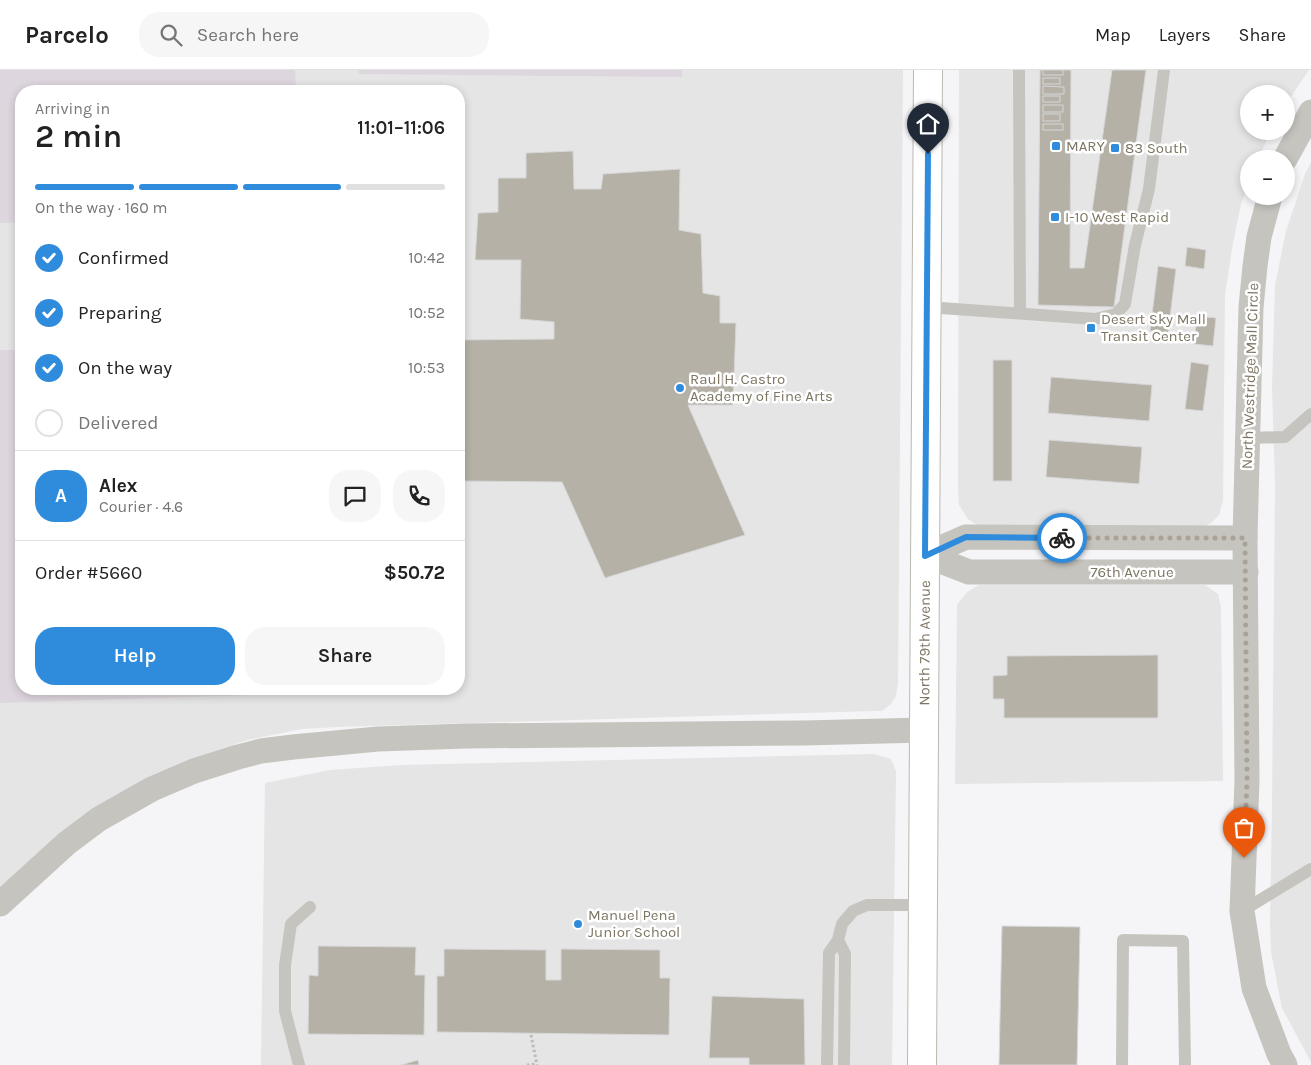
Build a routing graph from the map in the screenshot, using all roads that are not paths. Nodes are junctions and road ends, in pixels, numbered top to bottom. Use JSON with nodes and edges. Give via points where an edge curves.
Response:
{"nodes":[{"id":1,"x":928,"y":70,"type":"edge"},
{"id":2,"x":1019,"y":70,"type":"edge"},
{"id":3,"x":1164,"y":70,"type":"edge"},
{"id":4,"x":1311,"y":112,"type":"edge"},
{"id":5,"x":1290,"y":150,"type":"edge"},
{"id":6,"x":1268,"y":205,"type":"edge"},
{"id":7,"x":927,"y":307,"type":"junction"},
{"id":8,"x":1020,"y":313,"type":"junction"},
{"id":9,"x":1311,"y":414,"type":"edge"},
{"id":10,"x":1247,"y":438,"type":"junction"},
{"id":11,"x":925,"y":556,"type":"junction"},
{"id":12,"x":1245,"y":556,"type":"junction"},
{"id":13,"x":924,"y":730,"type":"junction"},
{"id":14,"x":1310,"y":872,"type":"edge"},
{"id":15,"x":0,"y":904,"type":"edge"},
{"id":16,"x":923,"y":904,"type":"junction"},
{"id":17,"x":310,"y":907,"type":"dead end"},
{"id":18,"x":1242,"y":910,"type":"junction"},
{"id":19,"x":838,"y":940,"type":"junction"},
{"id":20,"x":299,"y":1065,"type":"edge"},
{"id":21,"x":826,"y":1065,"type":"edge"},
{"id":22,"x":844,"y":1065,"type":"edge"},
{"id":23,"x":922,"y":1065,"type":"edge"},
{"id":24,"x":1122,"y":1065,"type":"edge"},
{"id":25,"x":1184,"y":1065,"type":"edge"},
{"id":26,"x":1286,"y":1065,"type":"edge"}],
"edges":[{"from":1,"to":7,"type":"street","name":"North 79th Avenue"},
{"from":2,"to":8,"type":"lane"},
{"from":3,"to":8,"type":"lane","via":[[1149,189],[1125,304],[1116,314],[1095,319]]},
{"from":4,"to":5,"type":"street"},
{"from":6,"to":10,"type":"street","name":"North Westridge Mall Circle","via":[[1259,237],[1251,307]]},
{"from":7,"to":8,"type":"lane"},
{"from":7,"to":11,"type":"street","name":"North 79th Avenue"},
{"from":9,"to":10,"type":"lane","via":[[1285,437]]},
{"from":10,"to":12,"type":"street","name":"North Westridge Mall Circle"},
{"from":11,"to":12,"type":"street","name":"76th Avenue","via":[[968,572]]},
{"from":11,"to":12,"type":"street","via":[[966,537]]},
{"from":11,"to":13,"type":"street","name":"North 79th Avenue"},
{"from":12,"to":18,"type":"street","name":"North Westridge Mall Circle","via":[[1247,781]]},
{"from":13,"to":15,"type":"street","via":[[466,736],[378,739],[261,751],[194,771],[152,789],[99,819]]},
{"from":13,"to":16,"type":"street","name":"North 79th Avenue"},
{"from":14,"to":18,"type":"lane"},
{"from":16,"to":19,"type":"lane","via":[[867,905],[853,911],[842,924]]},
{"from":16,"to":23,"type":"street","name":"North 79th Avenue"},
{"from":17,"to":20,"type":"lane","via":[[291,924],[286,964],[285,1011]]},
{"from":18,"to":26,"type":"street","name":"North Westridge Mall Circle","via":[[1254,988]]},
{"from":19,"to":21,"type":"lane","via":[[829,953]]},
{"from":19,"to":22,"type":"lane","via":[[845,954]]},
{"from":24,"to":25,"type":"lane","via":[[1123,940],[1183,941]]}]}
